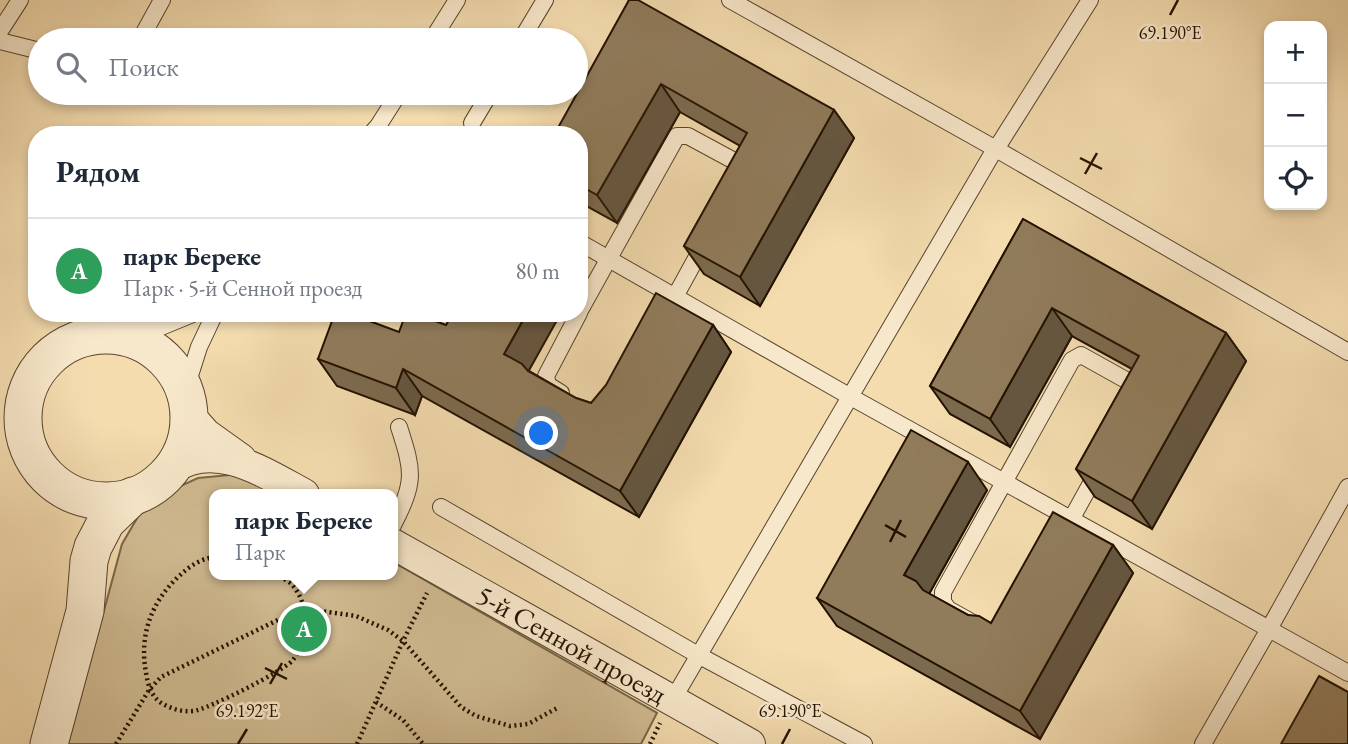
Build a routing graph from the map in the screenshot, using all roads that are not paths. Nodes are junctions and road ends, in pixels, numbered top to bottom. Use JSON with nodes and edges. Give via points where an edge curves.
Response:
{"nodes":[{"id":1,"x":20,"y":0,"type":"edge"},
{"id":2,"x":162,"y":0,"type":"edge"},
{"id":3,"x":457,"y":0,"type":"edge"},
{"id":4,"x":545,"y":0,"type":"edge"},
{"id":5,"x":730,"y":0,"type":"edge"},
{"id":6,"x":1090,"y":0,"type":"edge"},
{"id":7,"x":147,"y":28,"type":"edge"},
{"id":8,"x":440,"y":28,"type":"edge"},
{"id":9,"x":528,"y":28,"type":"edge"},
{"id":10,"x":0,"y":31,"type":"edge"},
{"id":11,"x":0,"y":41,"type":"edge"},
{"id":12,"x":28,"y":48,"type":"edge"},
{"id":13,"x":391,"y":105,"type":"edge"},
{"id":14,"x":483,"y":105,"type":"edge"},
{"id":15,"x":472,"y":123,"type":"dead end"},
{"id":16,"x":377,"y":126,"type":"edge"},
{"id":17,"x":995,"y":149,"type":"junction"},
{"id":18,"x":735,"y":188,"type":"edge"},
{"id":19,"x":710,"y":233,"type":"edge"},
{"id":20,"x":588,"y":247,"type":"edge"},
{"id":21,"x":608,"y":259,"type":"junction"},
{"id":22,"x":588,"y":296,"type":"edge"},
{"id":23,"x":675,"y":297,"type":"junction"},
{"id":24,"x":662,"y":321,"type":"edge"},
{"id":25,"x":172,"y":322,"type":"edge"},
{"id":26,"x":211,"y":322,"type":"edge"},
{"id":27,"x":574,"y":322,"type":"edge"},
{"id":28,"x":103,"y":334,"type":"junction"},
{"id":29,"x":1348,"y":352,"type":"edge"},
{"id":30,"x":37,"y":371,"type":"junction"},
{"id":31,"x":849,"y":396,"type":"junction"},
{"id":32,"x":573,"y":400,"type":"edge"},
{"id":33,"x":0,"y":402,"type":"edge"},
{"id":34,"x":187,"y":403,"type":"junction"},
{"id":35,"x":399,"y":427,"type":"dead end"},
{"id":36,"x":0,"y":437,"type":"edge"},
{"id":37,"x":254,"y":466,"type":"junction"},
{"id":38,"x":40,"y":467,"type":"junction"},
{"id":39,"x":172,"y":469,"type":"junction"},
{"id":40,"x":1005,"y":481,"type":"junction"},
{"id":41,"x":1348,"y":487,"type":"edge"},
{"id":42,"x":295,"y":489,"type":"edge"},
{"id":43,"x":133,"y":496,"type":"junction"},
{"id":44,"x":441,"y":507,"type":"dead end"},
{"id":45,"x":398,"y":516,"type":"edge"},
{"id":46,"x":1072,"y":519,"type":"junction"},
{"id":47,"x":398,"y":547,"type":"edge"},
{"id":48,"x":89,"y":561,"type":"junction"},
{"id":49,"x":1269,"y":629,"type":"junction"},
{"id":50,"x":698,"y":655,"type":"junction"},
{"id":51,"x":1348,"y":673,"type":"edge"},
{"id":52,"x":671,"y":701,"type":"junction"},
{"id":53,"x":49,"y":744,"type":"edge"},
{"id":54,"x":750,"y":744,"type":"edge"},
{"id":55,"x":864,"y":744,"type":"edge"},
{"id":56,"x":1203,"y":744,"type":"edge"}],
"edges":[{"from":1,"to":10,"type":"lane"},
{"from":2,"to":7,"type":"lane"},
{"from":3,"to":8,"type":"lane"},
{"from":4,"to":9,"type":"lane"},
{"from":5,"to":17,"type":"lane"},
{"from":6,"to":17,"type":"lane"},
{"from":11,"to":12,"type":"lane"},
{"from":13,"to":16,"type":"lane"},
{"from":14,"to":15,"type":"lane"},
{"from":17,"to":29,"type":"lane"},
{"from":17,"to":31,"type":"lane"},
{"from":18,"to":21,"type":"lane","via":[[743,173],[738,163],[688,136],[677,136]]},
{"from":19,"to":23,"type":"lane"},
{"from":20,"to":21,"type":"lane"},
{"from":21,"to":22,"type":"lane"},
{"from":21,"to":23,"type":"lane"},
{"from":23,"to":24,"type":"lane"},
{"from":23,"to":31,"type":"lane"},
{"from":25,"to":28,"type":"lane"},
{"from":26,"to":34,"type":"lane","via":[[194,361]]},
{"from":27,"to":32,"type":"lane","via":[[546,376],[552,388]]},
{"from":28,"to":30,"type":"street","via":[[65,344]]},
{"from":28,"to":34,"type":"street","via":[[129,338],[153,349],[172,367]]},
{"from":30,"to":33,"type":"street"},
{"from":30,"to":38,"type":"street","via":[[26,394],[23,419],[27,445]]},
{"from":31,"to":40,"type":"lane"},
{"from":31,"to":50,"type":"lane"},
{"from":34,"to":37,"type":"street","via":[[213,440]]},
{"from":34,"to":39,"type":"street","via":[[185,443]]},
{"from":35,"to":45,"type":"lane","via":[[411,462],[411,483]]},
{"from":36,"to":38,"type":"street"},
{"from":37,"to":39,"type":"street","via":[[208,458],[189,460]]},
{"from":37,"to":42,"type":"street"},
{"from":38,"to":43,"type":"street","via":[[58,486],[82,497],[108,501]]},
{"from":38,"to":48,"type":"street","via":[[75,519]]},
{"from":39,"to":43,"type":"street"},
{"from":40,"to":46,"type":"lane"},
{"from":40,"to":46,"type":"lane","via":[[943,592],[948,609],[993,634],[1009,631]]},
{"from":40,"to":46,"type":"lane","via":[[1074,357],[1085,357],[1133,384],[1139,391],[1137,400]]},
{"from":41,"to":49,"type":"lane"},
{"from":43,"to":48,"type":"street","via":[[101,529]]},
{"from":44,"to":50,"type":"lane"},
{"from":46,"to":49,"type":"lane"},
{"from":47,"to":52,"type":"street","name":"5-й Сенной проезд"},
{"from":48,"to":53,"type":"street","via":[[85,611]]},
{"from":49,"to":51,"type":"lane"},
{"from":49,"to":56,"type":"lane"},
{"from":50,"to":52,"type":"lane"},
{"from":50,"to":55,"type":"lane"},
{"from":52,"to":54,"type":"street","name":"5-й Сенной проезд"}]}
